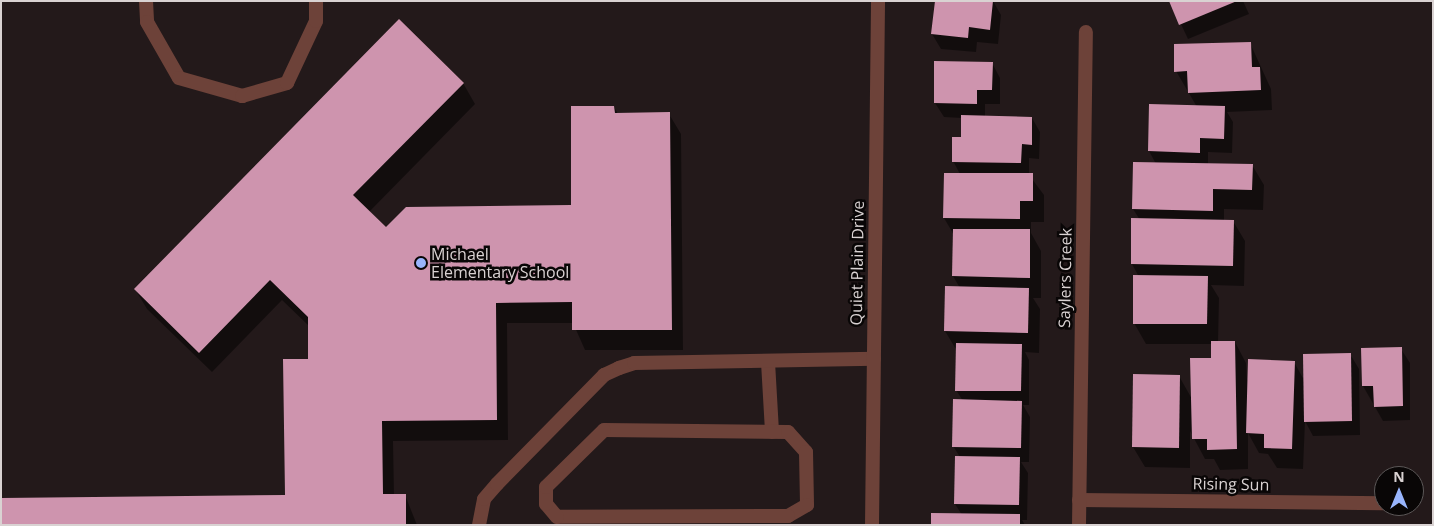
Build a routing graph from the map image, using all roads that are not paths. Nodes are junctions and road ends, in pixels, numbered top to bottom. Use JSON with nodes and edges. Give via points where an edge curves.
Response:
{"nodes":[{"id":1,"x":146,"y":1,"type":"edge"},
{"id":2,"x":316,"y":1,"type":"edge"},
{"id":3,"x":878,"y":1,"type":"edge"},
{"id":4,"x":1086,"y":32,"type":"dead end"},
{"id":5,"x":874,"y":359,"type":"junction"},
{"id":6,"x":768,"y":362,"type":"junction"},
{"id":7,"x":772,"y":432,"type":"junction"},
{"id":8,"x":1079,"y":500,"type":"junction"},
{"id":9,"x":1374,"y":503,"type":"edge"},
{"id":10,"x":725,"y":521,"type":"edge"},
{"id":11,"x":479,"y":525,"type":"edge"},
{"id":12,"x":872,"y":525,"type":"edge"},
{"id":13,"x":1079,"y":525,"type":"edge"}],
"edges":[{"from":1,"to":2,"type":"street","via":[[147,22],[179,78],[242,96],[287,84],[316,21]]},
{"from":3,"to":5,"type":"street","name":"Quiet Plain Drive"},
{"from":4,"to":8,"type":"street","name":"Saylers Creek"},
{"from":5,"to":6,"type":"street"},
{"from":5,"to":12,"type":"street","name":"Quiet Plain Drive"},
{"from":6,"to":7,"type":"street"},
{"from":6,"to":11,"type":"street","via":[[634,363],[604,375],[490,491],[479,512]]},
{"from":7,"to":10,"type":"street","via":[[788,432],[806,452],[807,505],[788,516]]},
{"from":7,"to":10,"type":"street","via":[[604,430],[546,486],[546,504],[557,517]]},
{"from":8,"to":9,"type":"street","name":"Rising Sun"},
{"from":8,"to":13,"type":"street","name":"Saylers Creek"}]}
